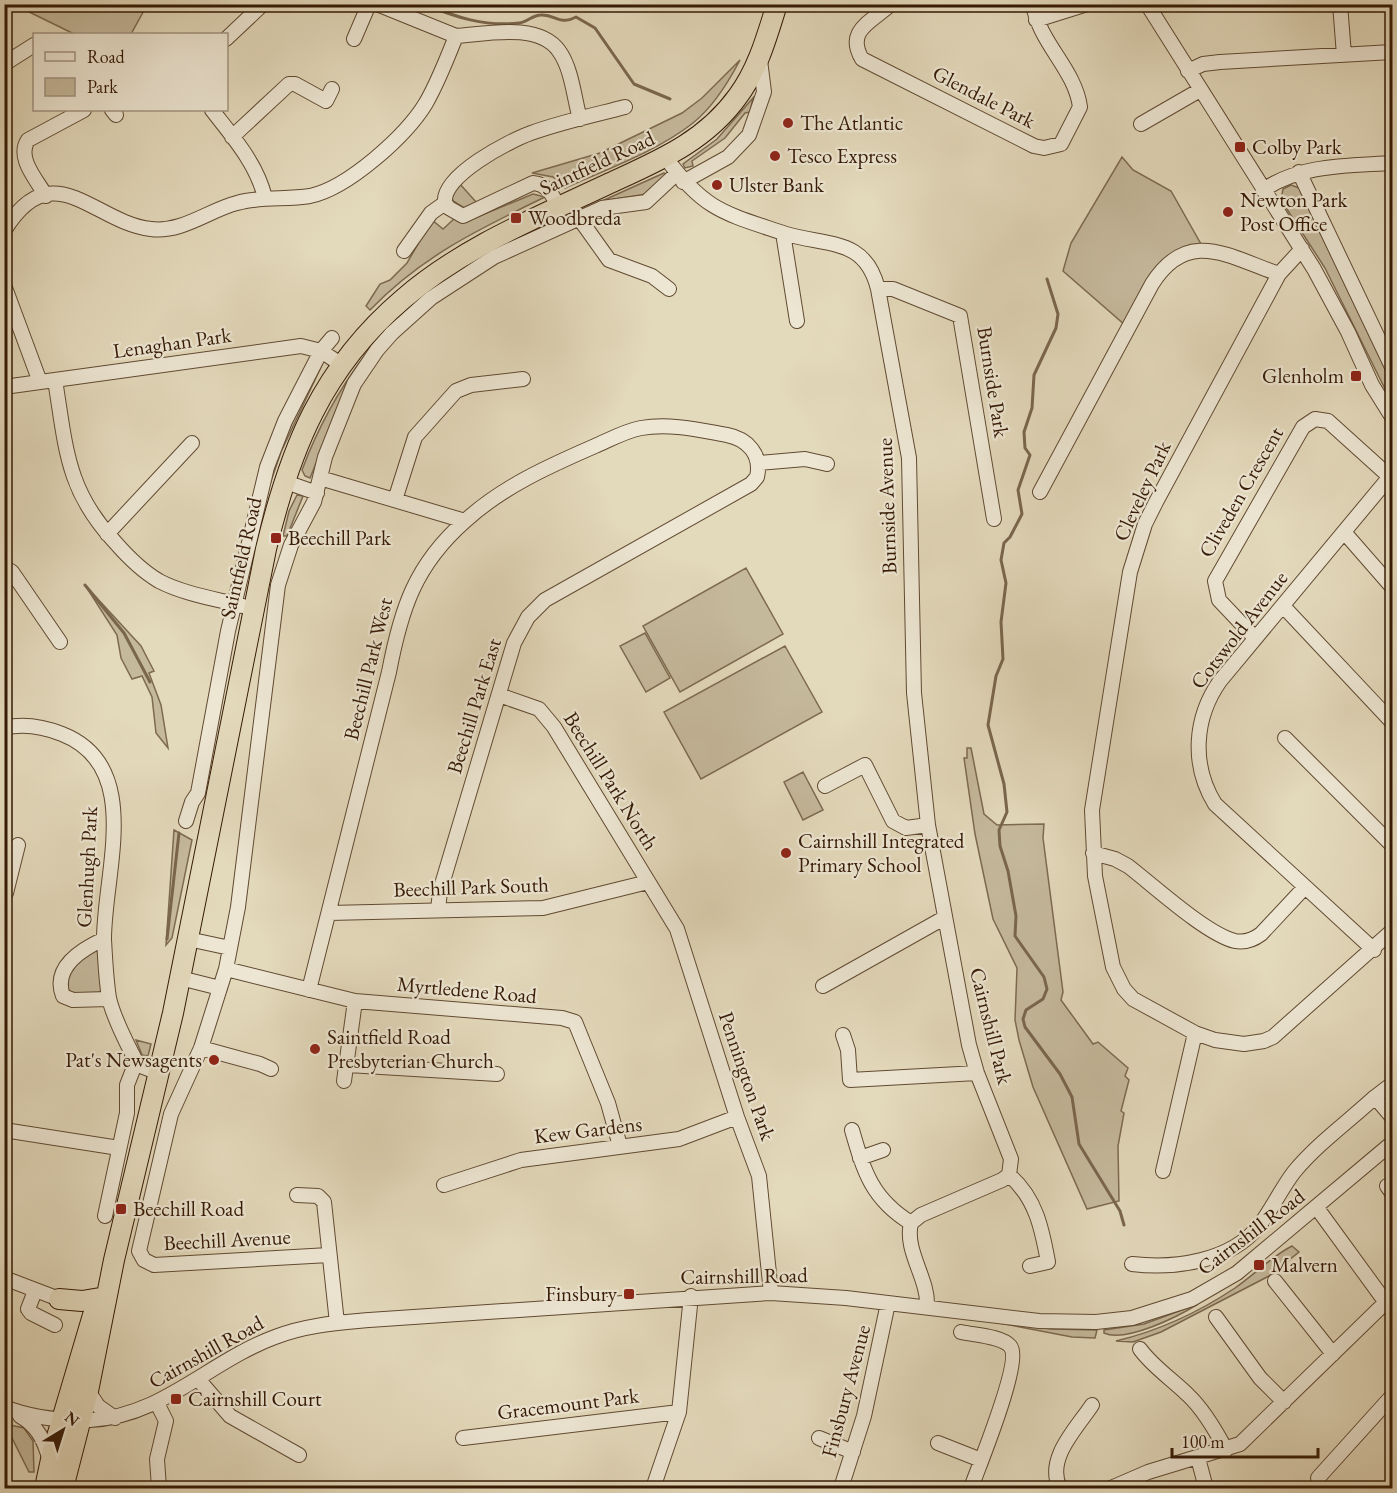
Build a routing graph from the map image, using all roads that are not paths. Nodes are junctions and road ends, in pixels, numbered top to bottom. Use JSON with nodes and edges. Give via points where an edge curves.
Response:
{"nodes":[{"id":1,"x":262,"y":4,"type":"edge"},
{"id":2,"x":369,"y":4,"type":"edge"},
{"id":3,"x":377,"y":4,"type":"edge"},
{"id":4,"x":777,"y":4,"type":"edge"},
{"id":5,"x":891,"y":4,"type":"edge"},
{"id":6,"x":1033,"y":4,"type":"edge"},
{"id":7,"x":1087,"y":4,"type":"edge"},
{"id":8,"x":1147,"y":4,"type":"edge"},
{"id":9,"x":1340,"y":4,"type":"edge"},
{"id":10,"x":1036,"y":20,"type":"junction"},
{"id":11,"x":456,"y":36,"type":"junction"},
{"id":12,"x":228,"y":37,"type":"edge"},
{"id":13,"x":354,"y":39,"type":"dead end"},
{"id":14,"x":33,"y":46,"type":"edge"},
{"id":15,"x":1392,"y":52,"type":"edge"},
{"id":16,"x":1344,"y":55,"type":"junction"},
{"id":17,"x":760,"y":57,"type":"junction"},
{"id":18,"x":4,"y":64,"type":"edge"},
{"id":19,"x":1188,"y":71,"type":"junction"},
{"id":20,"x":746,"y":85,"type":"junction"},
{"id":21,"x":332,"y":89,"type":"dead end"},
{"id":22,"x":1200,"y":90,"type":"junction"},
{"id":23,"x":762,"y":100,"type":"junction"},
{"id":24,"x":625,"y":107,"type":"dead end"},
{"id":25,"x":82,"y":111,"type":"edge"},
{"id":26,"x":214,"y":111,"type":"edge"},
{"id":27,"x":580,"y":119,"type":"junction"},
{"id":28,"x":1141,"y":124,"type":"dead end"},
{"id":29,"x":232,"y":137,"type":"junction"},
{"id":30,"x":1392,"y":163,"type":"edge"},
{"id":31,"x":675,"y":171,"type":"junction"},
{"id":32,"x":1299,"y":172,"type":"junction"},
{"id":33,"x":1263,"y":190,"type":"junction"},
{"id":34,"x":45,"y":196,"type":"junction"},
{"id":35,"x":265,"y":198,"type":"junction"},
{"id":36,"x":445,"y":203,"type":"junction"},
{"id":37,"x":558,"y":207,"type":"junction"},
{"id":38,"x":579,"y":218,"type":"junction"},
{"id":39,"x":4,"y":231,"type":"edge"},
{"id":40,"x":783,"y":233,"type":"junction"},
{"id":41,"x":1302,"y":249,"type":"junction"},
{"id":42,"x":404,"y":251,"type":"dead end"},
{"id":43,"x":1279,"y":273,"type":"junction"},
{"id":44,"x":4,"y":285,"type":"edge"},
{"id":45,"x":669,"y":289,"type":"dead end"},
{"id":46,"x":878,"y":290,"type":"junction"},
{"id":47,"x":796,"y":321,"type":"dead end"},
{"id":48,"x":332,"y":338,"type":"dead end"},
{"id":49,"x":321,"y":351,"type":"junction"},
{"id":50,"x":342,"y":365,"type":"junction"},
{"id":51,"x":1392,"y":367,"type":"edge"},
{"id":52,"x":523,"y":378,"type":"dead end"},
{"id":53,"x":55,"y":380,"type":"junction"},
{"id":54,"x":40,"y":382,"type":"junction"},
{"id":55,"x":4,"y":387,"type":"edge"},
{"id":56,"x":1392,"y":417,"type":"edge"},
{"id":57,"x":192,"y":443,"type":"dead end"},
{"id":58,"x":758,"y":463,"type":"junction"},
{"id":59,"x":827,"y":464,"type":"dead end"},
{"id":60,"x":1391,"y":476,"type":"edge"},
{"id":61,"x":320,"y":478,"type":"junction"},
{"id":62,"x":283,"y":481,"type":"junction"},
{"id":63,"x":1040,"y":492,"type":"dead end"},
{"id":64,"x":317,"y":493,"type":"junction"},
{"id":65,"x":395,"y":500,"type":"junction"},
{"id":66,"x":994,"y":519,"type":"dead end"},
{"id":67,"x":465,"y":521,"type":"junction"},
{"id":68,"x":1344,"y":532,"type":"junction"},
{"id":69,"x":107,"y":534,"type":"junction"},
{"id":70,"x":4,"y":567,"type":"edge"},
{"id":71,"x":1392,"y":587,"type":"edge"},
{"id":72,"x":244,"y":606,"type":"junction"},
{"id":73,"x":1283,"y":606,"type":"junction"},
{"id":74,"x":1256,"y":638,"type":"junction"},
{"id":75,"x":60,"y":642,"type":"dead end"},
{"id":76,"x":914,"y":687,"type":"joint"},
{"id":77,"x":499,"y":695,"type":"junction"},
{"id":78,"x":1392,"y":722,"type":"edge"},
{"id":79,"x":4,"y":728,"type":"edge"},
{"id":80,"x":1285,"y":738,"type":"dead end"},
{"id":81,"x":825,"y":786,"type":"dead end"},
{"id":82,"x":186,"y":821,"type":"dead end"},
{"id":83,"x":928,"y":825,"type":"junction"},
{"id":84,"x":18,"y":845,"type":"dead end"},
{"id":85,"x":1392,"y":845,"type":"edge"},
{"id":86,"x":1093,"y":853,"type":"junction"},
{"id":87,"x":9,"y":863,"type":"edge"},
{"id":88,"x":648,"y":882,"type":"junction"},
{"id":89,"x":1305,"y":887,"type":"junction"},
{"id":90,"x":6,"y":893,"type":"edge"},
{"id":91,"x":438,"y":910,"type":"junction"},
{"id":92,"x":328,"y":913,"type":"junction"},
{"id":93,"x":944,"y":918,"type":"junction"},
{"id":94,"x":1392,"y":931,"type":"edge"},
{"id":95,"x":104,"y":939,"type":"junction"},
{"id":96,"x":188,"y":939,"type":"junction"},
{"id":97,"x":230,"y":948,"type":"junction"},
{"id":98,"x":1374,"y":950,"type":"junction"},
{"id":99,"x":226,"y":969,"type":"junction"},
{"id":100,"x":180,"y":978,"type":"junction"},
{"id":101,"x":823,"y":986,"type":"dead end"},
{"id":102,"x":220,"y":988,"type":"junction"},
{"id":103,"x":309,"y":990,"type":"junction"},
{"id":104,"x":109,"y":999,"type":"junction"},
{"id":105,"x":355,"y":1001,"type":"junction"},
{"id":106,"x":1195,"y":1033,"type":"junction"},
{"id":107,"x":843,"y":1035,"type":"dead end"},
{"id":108,"x":201,"y":1048,"type":"junction"},
{"id":109,"x":136,"y":1062,"type":"junction"},
{"id":110,"x":348,"y":1065,"type":"junction"},
{"id":111,"x":271,"y":1069,"type":"dead end"},
{"id":112,"x":159,"y":1073,"type":"junction"},
{"id":113,"x":977,"y":1073,"type":"junction"},
{"id":114,"x":497,"y":1074,"type":"dead end"},
{"id":115,"x":850,"y":1080,"type":"junction"},
{"id":116,"x":344,"y":1081,"type":"dead end"},
{"id":117,"x":1392,"y":1084,"type":"edge"},
{"id":118,"x":849,"y":1095,"type":"dead end"},
{"id":119,"x":1375,"y":1097,"type":"junction"},
{"id":120,"x":737,"y":1117,"type":"junction"},
{"id":121,"x":1392,"y":1117,"type":"edge"},
{"id":122,"x":4,"y":1130,"type":"edge"},
{"id":123,"x":852,"y":1130,"type":"dead end"},
{"id":124,"x":1392,"y":1143,"type":"edge"},
{"id":125,"x":620,"y":1146,"type":"junction"},
{"id":126,"x":119,"y":1148,"type":"junction"},
{"id":127,"x":883,"y":1150,"type":"dead end"},
{"id":128,"x":860,"y":1158,"type":"junction"},
{"id":129,"x":1163,"y":1171,"type":"dead end"},
{"id":130,"x":1009,"y":1175,"type":"junction"},
{"id":131,"x":444,"y":1185,"type":"dead end"},
{"id":132,"x":297,"y":1195,"type":"dead end"},
{"id":133,"x":1317,"y":1208,"type":"junction"},
{"id":134,"x":105,"y":1216,"type":"dead end"},
{"id":135,"x":910,"y":1223,"type":"junction"},
{"id":136,"x":139,"y":1246,"type":"joint"},
{"id":137,"x":329,"y":1255,"type":"junction"},
{"id":138,"x":114,"y":1260,"type":"junction"},
{"id":139,"x":1132,"y":1264,"type":"dead end"},
{"id":140,"x":1030,"y":1266,"type":"dead end"},
{"id":141,"x":4,"y":1278,"type":"edge"},
{"id":142,"x":1275,"y":1281,"type":"dead end"},
{"id":143,"x":35,"y":1292,"type":"junction"},
{"id":144,"x":771,"y":1293,"type":"junction"},
{"id":145,"x":691,"y":1296,"type":"junction"},
{"id":146,"x":99,"y":1298,"type":"junction"},
{"id":147,"x":59,"y":1299,"type":"junction"},
{"id":148,"x":888,"y":1303,"type":"junction"},
{"id":149,"x":927,"y":1307,"type":"junction"},
{"id":150,"x":1389,"y":1307,"type":"edge"},
{"id":151,"x":1216,"y":1317,"type":"dead end"},
{"id":152,"x":337,"y":1323,"type":"junction"},
{"id":153,"x":55,"y":1325,"type":"dead end"},
{"id":154,"x":97,"y":1329,"type":"junction"},
{"id":155,"x":961,"y":1332,"type":"dead end"},
{"id":156,"x":1140,"y":1349,"type":"dead end"},
{"id":157,"x":1333,"y":1354,"type":"junction"},
{"id":158,"x":198,"y":1379,"type":"junction"},
{"id":159,"x":88,"y":1391,"type":"junction"},
{"id":160,"x":1392,"y":1396,"type":"edge"},
{"id":161,"x":1284,"y":1402,"type":"junction"},
{"id":162,"x":157,"y":1403,"type":"junction"},
{"id":163,"x":1092,"y":1405,"type":"dead end"},
{"id":164,"x":6,"y":1408,"type":"edge"},
{"id":165,"x":679,"y":1412,"type":"junction"},
{"id":166,"x":112,"y":1419,"type":"junction"},
{"id":167,"x":61,"y":1421,"type":"junction"},
{"id":168,"x":81,"y":1421,"type":"junction"},
{"id":169,"x":463,"y":1438,"type":"dead end"},
{"id":170,"x":819,"y":1438,"type":"dead end"},
{"id":171,"x":76,"y":1441,"type":"junction"},
{"id":172,"x":938,"y":1443,"type":"dead end"},
{"id":173,"x":1226,"y":1450,"type":"junction"},
{"id":174,"x":853,"y":1452,"type":"junction"},
{"id":175,"x":299,"y":1455,"type":"dead end"},
{"id":176,"x":1198,"y":1458,"type":"junction"},
{"id":177,"x":981,"y":1460,"type":"junction"},
{"id":178,"x":51,"y":1462,"type":"junction"},
{"id":179,"x":1318,"y":1478,"type":"dead end"},
{"id":180,"x":45,"y":1488,"type":"edge"},
{"id":181,"x":50,"y":1488,"type":"edge"},
{"id":182,"x":63,"y":1488,"type":"edge"},
{"id":183,"x":159,"y":1488,"type":"edge"},
{"id":184,"x":653,"y":1488,"type":"edge"},
{"id":185,"x":840,"y":1488,"type":"edge"},
{"id":186,"x":971,"y":1488,"type":"edge"},
{"id":187,"x":1060,"y":1488,"type":"edge"},
{"id":188,"x":1111,"y":1488,"type":"edge"},
{"id":189,"x":1206,"y":1488,"type":"edge"}],
"edges":[{"from":1,"to":12,"type":"street"},
{"from":2,"to":13,"type":"street"},
{"from":3,"to":11,"type":"street"},
{"from":4,"to":17,"type":"highway","name":"Saintfield Road"},
{"from":5,"to":10,"type":"street","name":"Glendale Park","via":[[858,33],[856,50],[862,60],[1044,148],[1061,144],[1080,107],[1072,82]]},
{"from":6,"to":10,"type":"street","name":"Glendale Park"},
{"from":7,"to":10,"type":"street"},
{"from":8,"to":19,"type":"street"},
{"from":9,"to":16,"type":"street"},
{"from":11,"to":27,"type":"street","via":[[528,34],[551,42],[565,64]]},
{"from":11,"to":35,"type":"street","via":[[424,106],[372,160],[319,193]]},
{"from":14,"to":18,"type":"street"},
{"from":15,"to":16,"type":"street"},
{"from":16,"to":19,"type":"street","via":[[1220,62]]},
{"from":17,"to":20,"type":"highway","name":"Saintfield Road"},
{"from":17,"to":23,"type":"street","name":"Saintfield Road"},
{"from":19,"to":22,"type":"street"},
{"from":20,"to":23,"type":"street"},
{"from":20,"to":31,"type":"highway","name":"Saintfield Road"},
{"from":21,"to":29,"type":"street","via":[[326,101],[289,84]]},
{"from":22,"to":28,"type":"street"},
{"from":22,"to":33,"type":"street"},
{"from":23,"to":31,"type":"street","name":"Saintfield Road","via":[[748,135],[736,151]]},
{"from":24,"to":27,"type":"street"},
{"from":25,"to":34,"type":"street","via":[[24,145],[25,161]]},
{"from":26,"to":29,"type":"street"},
{"from":27,"to":36,"type":"street","via":[[520,137],[476,163],[456,178],[446,191]]},
{"from":29,"to":35,"type":"street","via":[[257,173]]},
{"from":30,"to":32,"type":"street"},
{"from":31,"to":37,"type":"highway","name":"Saintfield Road"},
{"from":31,"to":38,"type":"street","name":"Saintfield Road","via":[[646,202],[602,207]]},
{"from":31,"to":40,"type":"street","via":[[715,208]]},
{"from":32,"to":33,"type":"street"},
{"from":32,"to":51,"type":"street"},
{"from":33,"to":41,"type":"street"},
{"from":34,"to":35,"type":"street","via":[[66,194],[151,230]]},
{"from":34,"to":39,"type":"street","via":[[28,203]]},
{"from":36,"to":37,"type":"street","via":[[463,216],[533,183],[541,183]]},
{"from":36,"to":42,"type":"street","via":[[431,213]]},
{"from":37,"to":50,"type":"highway","name":"Saintfield Road","via":[[494,238],[436,273],[391,310]]},
{"from":38,"to":45,"type":"street","via":[[609,260],[652,276]]},
{"from":38,"to":61,"type":"street","name":"Saintfield Road","via":[[476,268],[431,298],[392,333],[354,384],[329,443]]},
{"from":40,"to":46,"type":"street","via":[[853,250],[870,264]]},
{"from":40,"to":47,"type":"street"},
{"from":41,"to":43,"type":"street","name":"Cleveley Park"},
{"from":41,"to":56,"type":"street"},
{"from":43,"to":63,"type":"street","via":[[1209,250],[1188,252],[1165,266]]},
{"from":43,"to":86,"type":"street","name":"Cleveley Park","via":[[1160,494],[1139,542],[1130,572],[1094,798]]},
{"from":44,"to":54,"type":"street"},
{"from":46,"to":66,"type":"street","name":"Burnside Park","via":[[893,289],[960,316]]},
{"from":46,"to":76,"type":"street","name":"Burnside Avenue","via":[[909,458]]},
{"from":48,"to":49,"type":"street","name":"Saintfield Road"},
{"from":49,"to":50,"type":"street","name":"Lenaghan Park"},
{"from":49,"to":53,"type":"street","name":"Lenaghan Park","via":[[293,347]]},
{"from":49,"to":72,"type":"street","name":"Saintfield Road","via":[[275,443],[256,508]]},
{"from":50,"to":62,"type":"highway","name":"Saintfield Road","via":[[302,433]]},
{"from":52,"to":65,"type":"street","via":[[471,385],[456,392],[414,437]]},
{"from":53,"to":54,"type":"street","name":"Lenaghan Park"},
{"from":53,"to":69,"type":"street","via":[[77,490]]},
{"from":54,"to":55,"type":"street","name":"Lenaghan Park"},
{"from":57,"to":69,"type":"street"},
{"from":58,"to":59,"type":"street","via":[[805,459]]},
{"from":58,"to":67,"type":"street","name":"Beechill Park West","via":[[755,452],[732,436],[665,426],[640,429],[517,483]]},
{"from":58,"to":77,"type":"street","name":"Beechill Park East","via":[[757,477],[751,484],[536,607],[514,643]]},
{"from":60,"to":68,"type":"street","name":"Cotswold Avenue"},
{"from":60,"to":74,"type":"street","name":"Cliveden Crescent","via":[[1328,421],[1315,419],[1303,427],[1215,581],[1219,600]]},
{"from":61,"to":64,"type":"street","name":"Saintfield Road"},
{"from":61,"to":65,"type":"street"},
{"from":62,"to":64,"type":"street"},
{"from":62,"to":72,"type":"highway","name":"Saintfield Road"},
{"from":64,"to":97,"type":"street","name":"Saintfield Road","via":[[291,545],[278,585]]},
{"from":65,"to":67,"type":"street"},
{"from":67,"to":92,"type":"street","name":"Beechill Park West","via":[[433,556],[408,594]]},
{"from":68,"to":71,"type":"street"},
{"from":68,"to":73,"type":"street","name":"Cotswold Avenue"},
{"from":69,"to":72,"type":"street","via":[[159,580]]},
{"from":70,"to":75,"type":"street","via":[[20,583]]},
{"from":72,"to":82,"type":"street","name":"Saintfield Road","via":[[198,793]]},
{"from":72,"to":96,"type":"highway","name":"Saintfield Road"},
{"from":73,"to":74,"type":"street","name":"Cotswold Avenue"},
{"from":73,"to":78,"type":"street"},
{"from":74,"to":89,"type":"street","name":"Cotswold Avenue","via":[[1208,701],[1198,740],[1200,766],[1215,804]]},
{"from":76,"to":83,"type":"street","name":"Cairnshill Park"},
{"from":77,"to":88,"type":"street","name":"Beechill Park North","via":[[539,709],[547,717]]},
{"from":77,"to":91,"type":"street","name":"Beechill Park East","via":[[440,891]]},
{"from":79,"to":95,"type":"street","name":"Glenhugh Park","via":[[35,726],[76,739],[92,751],[105,772],[114,817]]},
{"from":80,"to":85,"type":"street"},
{"from":81,"to":83,"type":"street","via":[[869,762],[893,821],[906,828]]},
{"from":83,"to":93,"type":"street","name":"Cairnshill Park"},
{"from":84,"to":87,"type":"street"},
{"from":86,"to":89,"type":"street","via":[[1128,866],[1198,920],[1235,941],[1254,939],[1261,934]]},
{"from":86,"to":106,"type":"street","name":"Cleveley Park","via":[[1110,954],[1118,978],[1134,999]]},
{"from":87,"to":90,"type":"street"},
{"from":88,"to":91,"type":"street","name":"Beechill Park South","via":[[543,908]]},
{"from":88,"to":120,"type":"street","name":"Pennington Park","via":[[677,929]]},
{"from":89,"to":98,"type":"street","name":"Cotswold Avenue"},
{"from":91,"to":92,"type":"street","name":"Beechill Park South"},
{"from":92,"to":103,"type":"street","name":"Beechill Park West"},
{"from":93,"to":101,"type":"street"},
{"from":93,"to":113,"type":"street","name":"Cairnshill Park"},
{"from":94,"to":98,"type":"street","name":"Cleveley Park"},
{"from":95,"to":104,"type":"street","name":"Glenhugh Park"},
{"from":95,"to":104,"type":"street","name":"Glenhugh Park","via":[[69,962],[63,971],[61,990],[63,996],[73,1000]]},
{"from":96,"to":97,"type":"street"},
{"from":96,"to":100,"type":"highway","name":"Saintfield Road"},
{"from":97,"to":99,"type":"street","name":"Saintfield Road"},
{"from":98,"to":106,"type":"street","name":"Cleveley Park","via":[[1264,1041],[1230,1042]]},
{"from":99,"to":102,"type":"street","name":"Saintfield Road"},
{"from":99,"to":103,"type":"street","name":"Myrtledene Road"},
{"from":100,"to":102,"type":"street"},
{"from":100,"to":112,"type":"highway","name":"Saintfield Road"},
{"from":102,"to":108,"type":"street","name":"Saintfield Road"},
{"from":103,"to":105,"type":"street","name":"Myrtledene Road"},
{"from":104,"to":109,"type":"street","name":"Glenhugh Park"},
{"from":105,"to":110,"type":"street"},
{"from":105,"to":125,"type":"street","name":"Myrtledene Road","via":[[575,1022],[608,1103]]},
{"from":106,"to":129,"type":"street"},
{"from":107,"to":115,"type":"street"},
{"from":108,"to":111,"type":"street"},
{"from":108,"to":136,"type":"street","name":"Saintfield Road","via":[[171,1114]]},
{"from":109,"to":112,"type":"street"},
{"from":109,"to":126,"type":"street","via":[[128,1085]]},
{"from":110,"to":114,"type":"street"},
{"from":110,"to":116,"type":"street"},
{"from":112,"to":138,"type":"highway","name":"Saintfield Road"},
{"from":113,"to":115,"type":"street"},
{"from":113,"to":130,"type":"street","name":"Cairnshill Park","via":[[1011,1159]]},
{"from":115,"to":118,"type":"street"},
{"from":117,"to":119,"type":"street"},
{"from":119,"to":121,"type":"street"},
{"from":119,"to":139,"type":"street","via":[[1296,1171],[1245,1240],[1228,1250],[1184,1264]]},
{"from":120,"to":125,"type":"street","name":"Kew Gardens","via":[[679,1139]]},
{"from":120,"to":144,"type":"street","name":"Pennington Park","via":[[759,1176]]},
{"from":122,"to":126,"type":"street"},
{"from":123,"to":128,"type":"street"},
{"from":124,"to":133,"type":"street","name":"Cairnshill Road"},
{"from":125,"to":131,"type":"street","name":"Kew Gardens","via":[[521,1160]]},
{"from":126,"to":134,"type":"street"},
{"from":127,"to":128,"type":"street"},
{"from":128,"to":135,"type":"street","via":[[869,1184]]},
{"from":130,"to":135,"type":"street"},
{"from":130,"to":140,"type":"street","via":[[1034,1208],[1053,1261]]},
{"from":132,"to":137,"type":"street","via":[[318,1196],[324,1202]]},
{"from":133,"to":149,"type":"street","name":"Cairnshill Road","via":[[1258,1258],[1221,1283],[1192,1299],[1147,1314],[1096,1322],[1058,1322]]},
{"from":133,"to":150,"type":"street"},
{"from":135,"to":149,"type":"street","via":[[910,1241],[927,1290]]},
{"from":136,"to":137,"type":"street","name":"Beechill Avenue","via":[[144,1260],[154,1265]]},
{"from":137,"to":152,"type":"street"},
{"from":138,"to":146,"type":"highway","name":"Saintfield Road"},
{"from":138,"to":154,"type":"highway","name":"Saintfield Road"},
{"from":141,"to":143,"type":"street"},
{"from":142,"to":157,"type":"street"},
{"from":143,"to":147,"type":"street"},
{"from":143,"to":153,"type":"street","via":[[30,1313]]},
{"from":144,"to":145,"type":"street","name":"Cairnshill Road"},
{"from":144,"to":148,"type":"street","name":"Cairnshill Road"},
{"from":145,"to":152,"type":"street","name":"Cairnshill Road"},
{"from":145,"to":165,"type":"street"},
{"from":146,"to":147,"type":"highway"},
{"from":146,"to":154,"type":"highway","name":"Saintfield Road"},
{"from":147,"to":154,"type":"street","via":[[83,1310]]},
{"from":148,"to":149,"type":"street","name":"Cairnshill Road"},
{"from":148,"to":174,"type":"street","name":"Finsbury Avenue","via":[[876,1369]]},
{"from":150,"to":157,"type":"street"},
{"from":151,"to":161,"type":"street","via":[[1260,1378]]},
{"from":152,"to":158,"type":"street","name":"Cairnshill Road","via":[[275,1336]]},
{"from":154,"to":159,"type":"highway","name":"Saintfield Road"},
{"from":154,"to":167,"type":"highway","name":"Saintfield Road"},
{"from":155,"to":177,"type":"street","via":[[1005,1343],[1013,1351],[1007,1387]]},
{"from":156,"to":173,"type":"street","via":[[1189,1396]]},
{"from":157,"to":161,"type":"street"},
{"from":158,"to":162,"type":"street","name":"Cairnshill Road"},
{"from":158,"to":175,"type":"street","via":[[230,1416]]},
{"from":159,"to":166,"type":"street"},
{"from":159,"to":168,"type":"highway","name":"Saintfield Road"},
{"from":160,"to":179,"type":"street"},
{"from":161,"to":173,"type":"street","via":[[1240,1444]]},
{"from":162,"to":166,"type":"street","name":"Cairnshill Road"},
{"from":162,"to":183,"type":"street","via":[[166,1421],[157,1459]]},
{"from":163,"to":187,"type":"street","via":[[1056,1465],[1055,1478]]},
{"from":164,"to":167,"type":"street","name":"Cairnshill Road"},
{"from":164,"to":178,"type":"street","via":[[37,1429]]},
{"from":165,"to":169,"type":"street","name":"Gracemount Park"},
{"from":165,"to":184,"type":"street"},
{"from":166,"to":168,"type":"street","name":"Cairnshill Road"},
{"from":166,"to":171,"type":"street"},
{"from":167,"to":168,"type":"street","name":"Cairnshill Road"},
{"from":167,"to":178,"type":"highway","name":"Saintfield Road"},
{"from":168,"to":171,"type":"highway","name":"Saintfield Road"},
{"from":168,"to":181,"type":"street","via":[[68,1431]]},
{"from":170,"to":174,"type":"street"},
{"from":171,"to":182,"type":"highway","name":"Saintfield Road"},
{"from":172,"to":177,"type":"street"},
{"from":173,"to":176,"type":"street"},
{"from":174,"to":185,"type":"street","name":"Finsbury Avenue"},
{"from":176,"to":188,"type":"street","via":[[1148,1472]]},
{"from":176,"to":189,"type":"street"},
{"from":177,"to":186,"type":"street"},
{"from":178,"to":180,"type":"highway","name":"Saintfield Road"}]}
